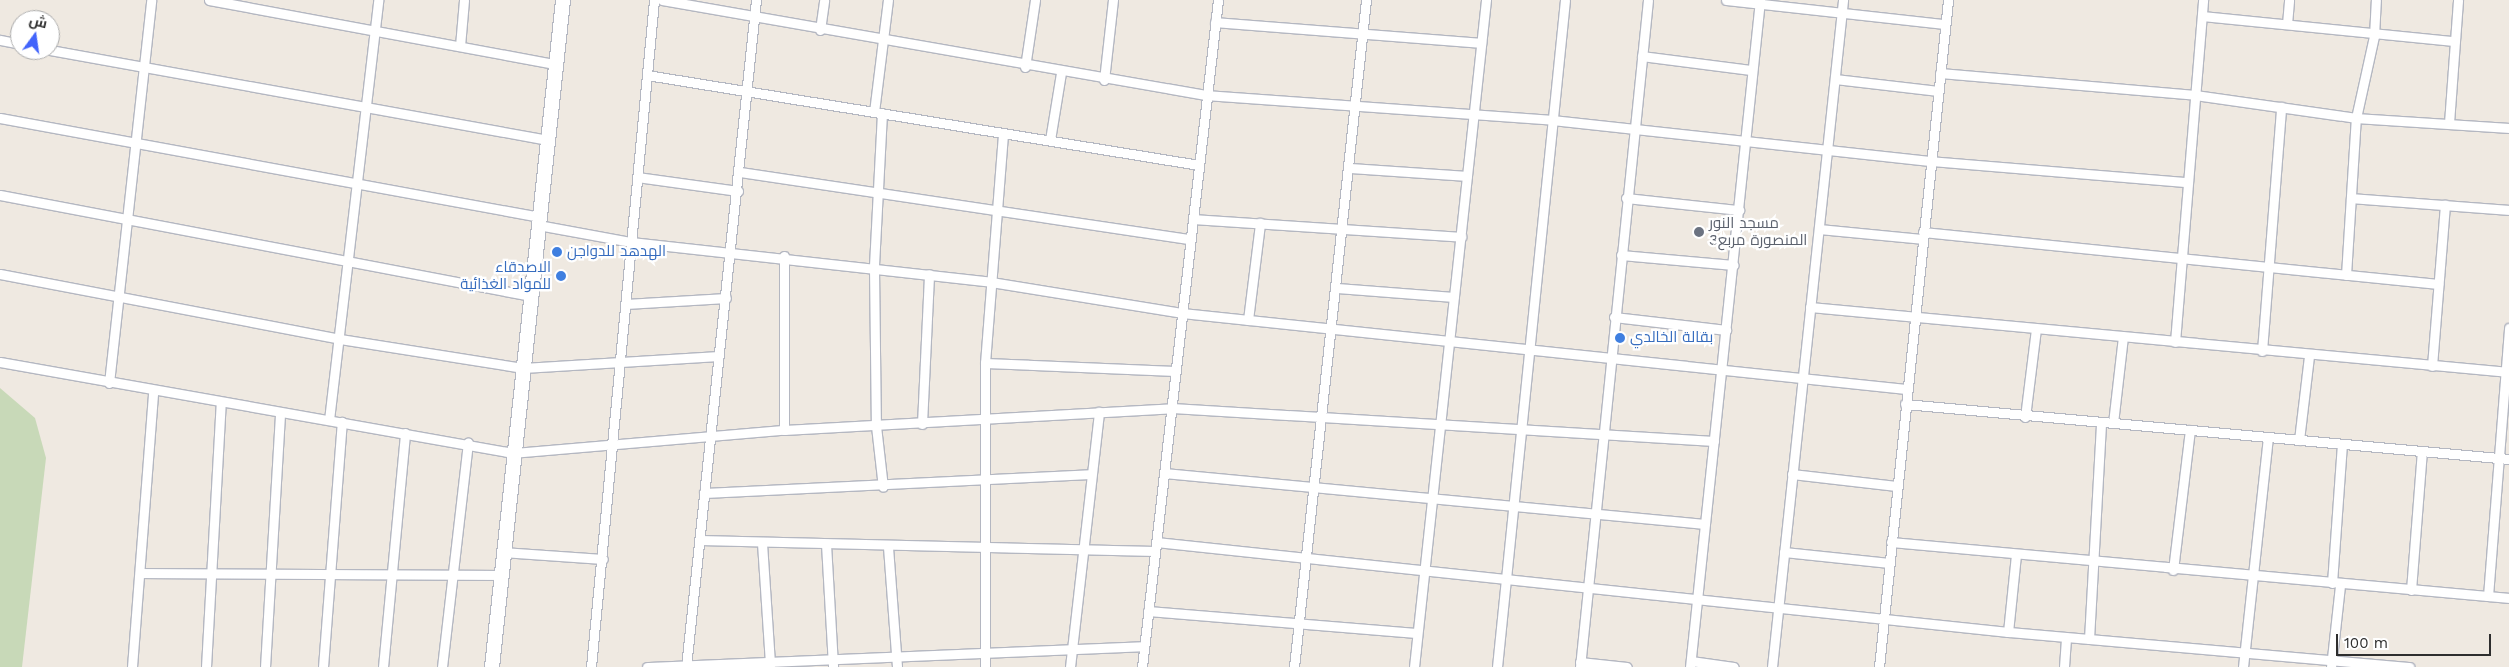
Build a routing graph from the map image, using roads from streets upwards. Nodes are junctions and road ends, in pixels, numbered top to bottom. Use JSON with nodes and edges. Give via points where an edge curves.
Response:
{"nodes":[{"id":1,"x":151,"y":0,"type":"edge"},
{"id":2,"x":209,"y":0,"type":"edge"},
{"id":3,"x":378,"y":0,"type":"edge"},
{"id":4,"x":464,"y":0,"type":"edge"},
{"id":5,"x":563,"y":0,"type":"edge"},
{"id":6,"x":654,"y":0,"type":"edge"},
{"id":7,"x":662,"y":0,"type":"edge"},
{"id":8,"x":756,"y":0,"type":"edge"},
{"id":9,"x":824,"y":0,"type":"edge"},
{"id":10,"x":888,"y":0,"type":"edge"},
{"id":11,"x":1035,"y":0,"type":"edge"},
{"id":12,"x":1113,"y":0,"type":"edge"},
{"id":13,"x":1218,"y":0,"type":"edge"},
{"id":14,"x":1366,"y":0,"type":"edge"},
{"id":15,"x":1486,"y":0,"type":"edge"},
{"id":16,"x":1565,"y":0,"type":"edge"},
{"id":17,"x":1648,"y":0,"type":"edge"},
{"id":18,"x":1726,"y":0,"type":"edge"},
{"id":19,"x":1843,"y":0,"type":"edge"},
{"id":20,"x":1948,"y":0,"type":"edge"},
{"id":21,"x":2204,"y":0,"type":"edge"},
{"id":22,"x":2289,"y":0,"type":"edge"},
{"id":23,"x":2376,"y":0,"type":"edge"},
{"id":24,"x":2458,"y":0,"type":"edge"},
{"id":25,"x":1760,"y":2,"type":"edge"},
{"id":26,"x":1842,"y":14,"type":"junction"},
{"id":27,"x":2202,"y":16,"type":"junction"},
{"id":28,"x":754,"y":18,"type":"junction"},
{"id":29,"x":1215,"y":22,"type":"junction"},
{"id":30,"x":1945,"y":24,"type":"junction"},
{"id":31,"x":2287,"y":24,"type":"junction"},
{"id":32,"x":820,"y":30,"type":"junction"},
{"id":33,"x":375,"y":31,"type":"junction"},
{"id":34,"x":1363,"y":36,"type":"junction"},
{"id":35,"x":2374,"y":36,"type":"junction"},
{"id":36,"x":2454,"y":41,"type":"junction"},
{"id":37,"x":882,"y":42,"type":"junction"},
{"id":38,"x":1481,"y":43,"type":"junction"},
{"id":39,"x":460,"y":46,"type":"junction"},
{"id":40,"x":60,"y":52,"type":"edge"},
{"id":41,"x":1642,"y":56,"type":"junction"},
{"id":42,"x":556,"y":64,"type":"junction"},
{"id":43,"x":144,"y":67,"type":"junction"},
{"id":44,"x":1025,"y":67,"type":"junction"},
{"id":45,"x":1752,"y":70,"type":"junction"},
{"id":46,"x":1061,"y":73,"type":"junction"},
{"id":47,"x":1940,"y":73,"type":"junction"},
{"id":48,"x":647,"y":75,"type":"junction"},
{"id":49,"x":1835,"y":78,"type":"junction"},
{"id":50,"x":1104,"y":80,"type":"junction"},
{"id":51,"x":1938,"y":91,"type":"junction"},
{"id":52,"x":748,"y":93,"type":"junction"},
{"id":53,"x":1206,"y":95,"type":"junction"},
{"id":54,"x":2195,"y":95,"type":"junction"},
{"id":55,"x":1357,"y":106,"type":"junction"},
{"id":56,"x":2281,"y":107,"type":"junction"},
{"id":57,"x":365,"y":108,"type":"junction"},
{"id":58,"x":878,"y":113,"type":"junction"},
{"id":59,"x":1473,"y":117,"type":"junction"},
{"id":60,"x":0,"y":118,"type":"edge"},
{"id":61,"x":2356,"y":118,"type":"junction"},
{"id":62,"x":1552,"y":120,"type":"junction"},
{"id":63,"x":2449,"y":123,"type":"junction"},
{"id":64,"x":2509,"y":128,"type":"edge"},
{"id":65,"x":1635,"y":130,"type":"junction"},
{"id":66,"x":1003,"y":134,"type":"junction"},
{"id":67,"x":548,"y":140,"type":"junction"},
{"id":68,"x":1050,"y":140,"type":"junction"},
{"id":69,"x":1745,"y":142,"type":"junction"},
{"id":70,"x":135,"y":144,"type":"junction"},
{"id":71,"x":1827,"y":151,"type":"junction"},
{"id":72,"x":1930,"y":161,"type":"junction"},
{"id":73,"x":1199,"y":165,"type":"junction"},
{"id":74,"x":1351,"y":168,"type":"junction"},
{"id":75,"x":740,"y":172,"type":"junction"},
{"id":76,"x":1467,"y":176,"type":"junction"},
{"id":77,"x":637,"y":178,"type":"junction"},
{"id":78,"x":2186,"y":182,"type":"junction"},
{"id":79,"x":356,"y":184,"type":"junction"},
{"id":80,"x":738,"y":190,"type":"junction"},
{"id":81,"x":878,"y":194,"type":"junction"},
{"id":82,"x":0,"y":195,"type":"edge"},
{"id":83,"x":1626,"y":198,"type":"junction"},
{"id":84,"x":2351,"y":198,"type":"junction"},
{"id":85,"x":2445,"y":205,"type":"junction"},
{"id":86,"x":998,"y":209,"type":"junction"},
{"id":87,"x":1739,"y":210,"type":"junction"},
{"id":88,"x":2509,"y":210,"type":"edge"},
{"id":89,"x":127,"y":219,"type":"junction"},
{"id":90,"x":1193,"y":219,"type":"junction"},
{"id":91,"x":539,"y":221,"type":"junction"},
{"id":92,"x":1260,"y":223,"type":"junction"},
{"id":93,"x":1344,"y":229,"type":"junction"},
{"id":94,"x":1819,"y":229,"type":"junction"},
{"id":95,"x":1922,"y":235,"type":"junction"},
{"id":96,"x":1461,"y":237,"type":"junction"},
{"id":97,"x":1190,"y":238,"type":"junction"},
{"id":98,"x":631,"y":242,"type":"junction"},
{"id":99,"x":731,"y":253,"type":"junction"},
{"id":100,"x":1621,"y":255,"type":"junction"},
{"id":101,"x":784,"y":256,"type":"junction"},
{"id":102,"x":2183,"y":258,"type":"junction"},
{"id":103,"x":348,"y":262,"type":"junction"},
{"id":104,"x":1734,"y":265,"type":"junction"},
{"id":105,"x":2268,"y":267,"type":"junction"},
{"id":106,"x":874,"y":268,"type":"junction"},
{"id":107,"x":0,"y":274,"type":"edge"},
{"id":108,"x":928,"y":274,"type":"junction"},
{"id":109,"x":2346,"y":275,"type":"junction"},
{"id":110,"x":991,"y":282,"type":"junction"},
{"id":111,"x":2438,"y":284,"type":"junction"},
{"id":112,"x":1337,"y":288,"type":"junction"},
{"id":113,"x":531,"y":296,"type":"junction"},
{"id":114,"x":117,"y":297,"type":"junction"},
{"id":115,"x":1454,"y":297,"type":"junction"},
{"id":116,"x":726,"y":298,"type":"junction"},
{"id":117,"x":626,"y":304,"type":"junction"},
{"id":118,"x":1810,"y":307,"type":"junction"},
{"id":119,"x":1182,"y":313,"type":"junction"},
{"id":120,"x":1914,"y":316,"type":"junction"},
{"id":121,"x":1614,"y":318,"type":"junction"},
{"id":122,"x":1248,"y":320,"type":"junction"},
{"id":123,"x":2036,"y":328,"type":"junction"},
{"id":124,"x":2509,"y":328,"type":"edge"},
{"id":125,"x":1332,"y":330,"type":"junction"},
{"id":126,"x":1726,"y":330,"type":"junction"},
{"id":127,"x":2123,"y":337,"type":"junction"},
{"id":128,"x":340,"y":339,"type":"junction"},
{"id":129,"x":1450,"y":342,"type":"junction"},
{"id":130,"x":2175,"y":342,"type":"junction"},
{"id":131,"x":1530,"y":350,"type":"junction"},
{"id":132,"x":2262,"y":351,"type":"junction"},
{"id":133,"x":719,"y":356,"type":"junction"},
{"id":134,"x":2309,"y":356,"type":"junction"},
{"id":135,"x":1611,"y":358,"type":"junction"},
{"id":136,"x":0,"y":362,"type":"edge"},
{"id":137,"x":620,"y":362,"type":"junction"},
{"id":138,"x":985,"y":363,"type":"junction"},
{"id":139,"x":2432,"y":366,"type":"junction"},
{"id":140,"x":523,"y":368,"type":"junction"},
{"id":141,"x":1722,"y":370,"type":"junction"},
{"id":142,"x":1175,"y":371,"type":"junction"},
{"id":143,"x":2507,"y":372,"type":"edge"},
{"id":144,"x":1803,"y":378,"type":"junction"},
{"id":145,"x":108,"y":383,"type":"junction"},
{"id":146,"x":1906,"y":389,"type":"junction"},
{"id":147,"x":153,"y":391,"type":"junction"},
{"id":148,"x":221,"y":402,"type":"junction"},
{"id":149,"x":1905,"y":404,"type":"junction"},
{"id":150,"x":1172,"y":408,"type":"junction"},
{"id":151,"x":280,"y":412,"type":"junction"},
{"id":152,"x":1100,"y":412,"type":"junction"},
{"id":153,"x":1320,"y":416,"type":"junction"},
{"id":154,"x":2025,"y":417,"type":"junction"},
{"id":155,"x":984,"y":419,"type":"junction"},
{"id":156,"x":329,"y":420,"type":"junction"},
{"id":157,"x":1439,"y":421,"type":"junction"},
{"id":158,"x":342,"y":422,"type":"junction"},
{"id":159,"x":2101,"y":422,"type":"junction"},
{"id":160,"x":2113,"y":423,"type":"junction"},
{"id":161,"x":922,"y":424,"type":"junction"},
{"id":162,"x":876,"y":426,"type":"junction"},
{"id":163,"x":1522,"y":428,"type":"junction"},
{"id":164,"x":784,"y":430,"type":"junction"},
{"id":165,"x":2190,"y":430,"type":"junction"},
{"id":166,"x":405,"y":433,"type":"junction"},
{"id":167,"x":1602,"y":433,"type":"junction"},
{"id":168,"x":710,"y":437,"type":"junction"},
{"id":169,"x":2268,"y":437,"type":"junction"},
{"id":170,"x":2299,"y":440,"type":"junction"},
{"id":171,"x":1714,"y":441,"type":"junction"},
{"id":172,"x":468,"y":443,"type":"junction"},
{"id":173,"x":614,"y":443,"type":"junction"},
{"id":174,"x":2342,"y":444,"type":"junction"},
{"id":175,"x":2422,"y":451,"type":"junction"},
{"id":176,"x":513,"y":453,"type":"junction"},
{"id":177,"x":2499,"y":458,"type":"junction"},
{"id":178,"x":2509,"y":459,"type":"edge"},
{"id":179,"x":1164,"y":473,"type":"junction"},
{"id":180,"x":1091,"y":474,"type":"junction"},
{"id":181,"x":1792,"y":474,"type":"junction"},
{"id":182,"x":984,"y":482,"type":"junction"},
{"id":183,"x":1313,"y":485,"type":"junction"},
{"id":184,"x":1896,"y":486,"type":"junction"},
{"id":185,"x":882,"y":487,"type":"junction"},
{"id":186,"x":704,"y":493,"type":"junction"},
{"id":187,"x":1431,"y":497,"type":"junction"},
{"id":188,"x":1514,"y":505,"type":"junction"},
{"id":189,"x":1594,"y":514,"type":"junction"},
{"id":190,"x":1705,"y":524,"type":"junction"},
{"id":191,"x":700,"y":540,"type":"junction"},
{"id":192,"x":1892,"y":542,"type":"junction"},
{"id":193,"x":762,"y":543,"type":"junction"},
{"id":194,"x":826,"y":544,"type":"junction"},
{"id":195,"x":888,"y":547,"type":"junction"},
{"id":196,"x":1155,"y":547,"type":"junction"},
{"id":197,"x":986,"y":549,"type":"junction"},
{"id":198,"x":1082,"y":550,"type":"junction"},
{"id":199,"x":502,"y":552,"type":"junction"},
{"id":200,"x":1784,"y":552,"type":"junction"},
{"id":201,"x":2016,"y":555,"type":"junction"},
{"id":202,"x":603,"y":559,"type":"junction"},
{"id":203,"x":1305,"y":560,"type":"junction"},
{"id":204,"x":2095,"y":562,"type":"junction"},
{"id":205,"x":1889,"y":563,"type":"junction"},
{"id":206,"x":1422,"y":570,"type":"junction"},
{"id":207,"x":2173,"y":570,"type":"junction"},
{"id":208,"x":210,"y":572,"type":"junction"},
{"id":209,"x":271,"y":572,"type":"junction"},
{"id":210,"x":332,"y":572,"type":"junction"},
{"id":211,"x":392,"y":572,"type":"junction"},
{"id":212,"x":140,"y":573,"type":"junction"},
{"id":213,"x":454,"y":573,"type":"junction"},
{"id":214,"x":499,"y":575,"type":"junction"},
{"id":215,"x":2251,"y":576,"type":"junction"},
{"id":216,"x":1505,"y":581,"type":"junction"},
{"id":217,"x":2336,"y":584,"type":"junction"},
{"id":218,"x":1586,"y":589,"type":"junction"},
{"id":219,"x":2411,"y":590,"type":"junction"},
{"id":220,"x":2488,"y":596,"type":"junction"},
{"id":221,"x":2509,"y":598,"type":"edge"},
{"id":222,"x":1697,"y":600,"type":"junction"},
{"id":223,"x":1779,"y":607,"type":"junction"},
{"id":224,"x":1148,"y":611,"type":"junction"},
{"id":225,"x":1884,"y":620,"type":"junction"},
{"id":226,"x":1299,"y":624,"type":"junction"},
{"id":227,"x":2008,"y":632,"type":"junction"},
{"id":228,"x":1416,"y":633,"type":"junction"},
{"id":229,"x":2066,"y":638,"type":"junction"},
{"id":230,"x":2089,"y":639,"type":"junction"},
{"id":231,"x":1144,"y":646,"type":"junction"},
{"id":232,"x":1072,"y":651,"type":"junction"},
{"id":233,"x":986,"y":653,"type":"junction"},
{"id":234,"x":2244,"y":653,"type":"junction"},
{"id":235,"x":896,"y":662,"type":"edge"},
{"id":236,"x":833,"y":664,"type":"edge"},
{"id":237,"x":1580,"y":664,"type":"edge"},
{"id":238,"x":1690,"y":664,"type":"edge"},
{"id":239,"x":2332,"y":664,"type":"edge"},
{"id":240,"x":770,"y":665,"type":"junction"},
{"id":241,"x":686,"y":666,"type":"edge"},
{"id":242,"x":756,"y":666,"type":"edge"},
{"id":243,"x":132,"y":667,"type":"edge"},
{"id":244,"x":206,"y":667,"type":"edge"},
{"id":245,"x":265,"y":667,"type":"edge"},
{"id":246,"x":323,"y":667,"type":"edge"},
{"id":247,"x":383,"y":667,"type":"edge"},
{"id":248,"x":442,"y":667,"type":"edge"},
{"id":249,"x":492,"y":667,"type":"edge"},
{"id":250,"x":591,"y":667,"type":"edge"},
{"id":251,"x":647,"y":667,"type":"edge"},
{"id":252,"x":986,"y":667,"type":"edge"},
{"id":253,"x":1070,"y":667,"type":"edge"},
{"id":254,"x":1142,"y":667,"type":"edge"},
{"id":255,"x":1294,"y":667,"type":"edge"},
{"id":256,"x":1414,"y":667,"type":"edge"},
{"id":257,"x":1496,"y":667,"type":"edge"},
{"id":258,"x":1627,"y":667,"type":"edge"},
{"id":259,"x":1734,"y":667,"type":"edge"},
{"id":260,"x":1772,"y":667,"type":"edge"},
{"id":261,"x":1879,"y":667,"type":"edge"},
{"id":262,"x":2064,"y":667,"type":"edge"},
{"id":263,"x":2242,"y":667,"type":"edge"},
{"id":264,"x":2408,"y":667,"type":"edge"}],
"edges":[{"from":1,"to":43,"type":"street"},
{"from":2,"to":33,"type":"street"},
{"from":3,"to":33,"type":"street"},
{"from":4,"to":39,"type":"street"},
{"from":5,"to":42,"type":"street"},
{"from":6,"to":48,"type":"street"},
{"from":7,"to":28,"type":"street"},
{"from":8,"to":28,"type":"street"},
{"from":9,"to":32,"type":"street"},
{"from":10,"to":37,"type":"street"},
{"from":11,"to":44,"type":"street"},
{"from":12,"to":50,"type":"street"},
{"from":13,"to":29,"type":"street"},
{"from":14,"to":34,"type":"street"},
{"from":15,"to":38,"type":"street"},
{"from":16,"to":62,"type":"street"},
{"from":17,"to":41,"type":"street"},
{"from":18,"to":25,"type":"street"},
{"from":19,"to":26,"type":"street"},
{"from":20,"to":30,"type":"street"},
{"from":21,"to":27,"type":"street"},
{"from":22,"to":31,"type":"street"},
{"from":23,"to":35,"type":"street"},
{"from":24,"to":36,"type":"street"},
{"from":25,"to":26,"type":"street"},
{"from":25,"to":45,"type":"street"},
{"from":26,"to":30,"type":"street"},
{"from":26,"to":49,"type":"street"},
{"from":27,"to":31,"type":"street"},
{"from":27,"to":54,"type":"street"},
{"from":28,"to":32,"type":"street"},
{"from":28,"to":52,"type":"street"},
{"from":29,"to":34,"type":"street"},
{"from":29,"to":53,"type":"street"},
{"from":30,"to":47,"type":"street"},
{"from":31,"to":35,"type":"street"},
{"from":32,"to":37,"type":"street"},
{"from":33,"to":39,"type":"street"},
{"from":33,"to":57,"type":"street"},
{"from":34,"to":38,"type":"street"},
{"from":34,"to":55,"type":"street"},
{"from":35,"to":36,"type":"street"},
{"from":35,"to":61,"type":"street"},
{"from":36,"to":63,"type":"street"},
{"from":37,"to":44,"type":"street"},
{"from":37,"to":58,"type":"street"},
{"from":38,"to":59,"type":"street"},
{"from":39,"to":42,"type":"street"},
{"from":40,"to":43,"type":"street"},
{"from":41,"to":45,"type":"street"},
{"from":41,"to":65,"type":"street"},
{"from":42,"to":67,"type":"street"},
{"from":43,"to":57,"type":"street"},
{"from":43,"to":70,"type":"street"},
{"from":44,"to":46,"type":"street"},
{"from":45,"to":69,"type":"street"},
{"from":46,"to":50,"type":"street"},
{"from":46,"to":68,"type":"street"},
{"from":47,"to":51,"type":"street"},
{"from":47,"to":54,"type":"street"},
{"from":48,"to":52,"type":"street"},
{"from":48,"to":77,"type":"street"},
{"from":49,"to":51,"type":"street"},
{"from":49,"to":71,"type":"street"},
{"from":50,"to":53,"type":"street"},
{"from":51,"to":72,"type":"street"},
{"from":52,"to":58,"type":"street"},
{"from":52,"to":75,"type":"street"},
{"from":53,"to":55,"type":"street"},
{"from":53,"to":73,"type":"street"},
{"from":54,"to":56,"type":"street"},
{"from":54,"to":78,"type":"street"},
{"from":55,"to":59,"type":"street"},
{"from":55,"to":74,"type":"street"},
{"from":56,"to":61,"type":"street"},
{"from":56,"to":105,"type":"street"},
{"from":57,"to":67,"type":"street"},
{"from":57,"to":79,"type":"street"},
{"from":58,"to":66,"type":"street"},
{"from":58,"to":81,"type":"street"},
{"from":59,"to":62,"type":"street"},
{"from":59,"to":76,"type":"street"},
{"from":60,"to":70,"type":"street"},
{"from":61,"to":63,"type":"street"},
{"from":61,"to":84,"type":"street"},
{"from":62,"to":65,"type":"street"},
{"from":62,"to":131,"type":"street"},
{"from":63,"to":64,"type":"street"},
{"from":65,"to":69,"type":"street"},
{"from":65,"to":83,"type":"street"},
{"from":66,"to":68,"type":"street"},
{"from":66,"to":86,"type":"street"},
{"from":67,"to":91,"type":"street"},
{"from":68,"to":73,"type":"street"},
{"from":69,"to":71,"type":"street"},
{"from":69,"to":87,"type":"street"},
{"from":70,"to":79,"type":"street"},
{"from":70,"to":89,"type":"street"},
{"from":71,"to":72,"type":"street"},
{"from":71,"to":94,"type":"street"},
{"from":72,"to":78,"type":"street"},
{"from":72,"to":95,"type":"street"},
{"from":73,"to":90,"type":"street"},
{"from":74,"to":76,"type":"street"},
{"from":74,"to":93,"type":"street"},
{"from":75,"to":80,"type":"street"},
{"from":75,"to":81,"type":"street"},
{"from":76,"to":96,"type":"street"},
{"from":77,"to":80,"type":"street"},
{"from":77,"to":98,"type":"street"},
{"from":78,"to":102,"type":"street"},
{"from":79,"to":91,"type":"street"},
{"from":79,"to":103,"type":"street"},
{"from":80,"to":99,"type":"street"},
{"from":81,"to":86,"type":"street"},
{"from":81,"to":106,"type":"street"},
{"from":82,"to":89,"type":"street"},
{"from":83,"to":87,"type":"street"},
{"from":83,"to":100,"type":"street"},
{"from":84,"to":85,"type":"street"},
{"from":84,"to":109,"type":"street"},
{"from":85,"to":88,"type":"street"},
{"from":85,"to":111,"type":"street"},
{"from":86,"to":97,"type":"street"},
{"from":86,"to":110,"type":"street"},
{"from":87,"to":104,"type":"street"},
{"from":89,"to":103,"type":"street"},
{"from":89,"to":114,"type":"street"},
{"from":90,"to":92,"type":"street"},
{"from":90,"to":97,"type":"street"},
{"from":91,"to":98,"type":"street"},
{"from":91,"to":113,"type":"street"},
{"from":92,"to":93,"type":"street"},
{"from":92,"to":122,"type":"street"},
{"from":93,"to":96,"type":"street"},
{"from":93,"to":112,"type":"street"},
{"from":94,"to":95,"type":"street"},
{"from":94,"to":118,"type":"street"},
{"from":95,"to":102,"type":"street"},
{"from":95,"to":120,"type":"street"},
{"from":96,"to":115,"type":"street"},
{"from":97,"to":119,"type":"street"},
{"from":98,"to":99,"type":"street"},
{"from":98,"to":117,"type":"street"},
{"from":99,"to":101,"type":"street"},
{"from":99,"to":116,"type":"street"},
{"from":100,"to":104,"type":"street"},
{"from":100,"to":121,"type":"street"},
{"from":101,"to":106,"type":"street"},
{"from":101,"to":164,"type":"street"},
{"from":102,"to":105,"type":"street"},
{"from":102,"to":130,"type":"street"},
{"from":103,"to":113,"type":"street"},
{"from":103,"to":128,"type":"street"},
{"from":104,"to":126,"type":"street"},
{"from":105,"to":109,"type":"street"},
{"from":105,"to":132,"type":"street"},
{"from":106,"to":108,"type":"street"},
{"from":106,"to":162,"type":"street"},
{"from":107,"to":114,"type":"street"},
{"from":108,"to":110,"type":"street"},
{"from":108,"to":161,"type":"street"},
{"from":109,"to":111,"type":"street"},
{"from":110,"to":119,"type":"street"},
{"from":110,"to":138,"type":"street"},
{"from":111,"to":139,"type":"street"},
{"from":112,"to":115,"type":"street"},
{"from":112,"to":125,"type":"street"},
{"from":113,"to":140,"type":"street"},
{"from":114,"to":128,"type":"street"},
{"from":114,"to":145,"type":"street"},
{"from":115,"to":129,"type":"street"},
{"from":116,"to":117,"type":"street"},
{"from":116,"to":133,"type":"street"},
{"from":117,"to":137,"type":"street"},
{"from":118,"to":120,"type":"street"},
{"from":118,"to":144,"type":"street"},
{"from":119,"to":122,"type":"street"},
{"from":119,"to":142,"type":"street"},
{"from":120,"to":123,"type":"street"},
{"from":120,"to":146,"type":"street"},
{"from":121,"to":126,"type":"street"},
{"from":121,"to":135,"type":"street"},
{"from":122,"to":125,"type":"street"},
{"from":123,"to":127,"type":"street"},
{"from":123,"to":154,"type":"street"},
{"from":124,"to":143,"type":"street"},
{"from":125,"to":129,"type":"street"},
{"from":125,"to":153,"type":"street"},
{"from":126,"to":141,"type":"street"},
{"from":127,"to":130,"type":"street"},
{"from":127,"to":160,"type":"street"},
{"from":128,"to":140,"type":"street"},
{"from":128,"to":156,"type":"street"},
{"from":129,"to":131,"type":"street"},
{"from":129,"to":157,"type":"street"},
{"from":130,"to":132,"type":"street"},
{"from":131,"to":135,"type":"street"},
{"from":131,"to":163,"type":"street"},
{"from":132,"to":134,"type":"street"},
{"from":133,"to":137,"type":"street"},
{"from":133,"to":168,"type":"street"},
{"from":134,"to":139,"type":"street"},
{"from":134,"to":170,"type":"street"},
{"from":135,"to":141,"type":"street"},
{"from":135,"to":167,"type":"street"},
{"from":136,"to":145,"type":"street"},
{"from":137,"to":140,"type":"street"},
{"from":137,"to":173,"type":"street"},
{"from":138,"to":142,"type":"street"},
{"from":138,"to":155,"type":"street"},
{"from":139,"to":143,"type":"street"},
{"from":140,"to":176,"type":"street"},
{"from":141,"to":144,"type":"street"},
{"from":141,"to":171,"type":"street"},
{"from":142,"to":150,"type":"street"},
{"from":143,"to":177,"type":"street"},
{"from":144,"to":146,"type":"street"},
{"from":144,"to":181,"type":"street"},
{"from":145,"to":147,"type":"street"},
{"from":146,"to":149,"type":"street"},
{"from":147,"to":148,"type":"street"},
{"from":147,"to":212,"type":"street"},
{"from":148,"to":151,"type":"street"},
{"from":148,"to":208,"type":"street"},
{"from":149,"to":154,"type":"street"},
{"from":149,"to":184,"type":"street"},
{"from":150,"to":152,"type":"street"},
{"from":150,"to":153,"type":"street"},
{"from":150,"to":179,"type":"street"},
{"from":151,"to":156,"type":"street"},
{"from":151,"to":209,"type":"street"},
{"from":152,"to":155,"type":"street"},
{"from":152,"to":180,"type":"street"},
{"from":153,"to":157,"type":"street"},
{"from":153,"to":183,"type":"street"},
{"from":154,"to":159,"type":"street"},
{"from":155,"to":161,"type":"street"},
{"from":155,"to":182,"type":"street"},
{"from":156,"to":158,"type":"street"},
{"from":157,"to":163,"type":"street"},
{"from":157,"to":187,"type":"street"},
{"from":158,"to":166,"type":"street"},
{"from":158,"to":210,"type":"street"},
{"from":159,"to":160,"type":"street"},
{"from":159,"to":204,"type":"street"},
{"from":160,"to":165,"type":"street"},
{"from":161,"to":162,"type":"street"},
{"from":162,"to":164,"type":"street"},
{"from":162,"to":185,"type":"street"},
{"from":163,"to":167,"type":"street"},
{"from":163,"to":188,"type":"street"},
{"from":164,"to":168,"type":"street"},
{"from":165,"to":169,"type":"street"},
{"from":165,"to":207,"type":"street"},
{"from":166,"to":172,"type":"street"},
{"from":166,"to":211,"type":"street"},
{"from":167,"to":171,"type":"street"},
{"from":167,"to":189,"type":"street"},
{"from":168,"to":173,"type":"street"},
{"from":168,"to":186,"type":"street"},
{"from":169,"to":170,"type":"street"},
{"from":169,"to":215,"type":"street"},
{"from":170,"to":174,"type":"street"},
{"from":171,"to":190,"type":"street"},
{"from":172,"to":176,"type":"street"},
{"from":172,"to":213,"type":"street"},
{"from":173,"to":176,"type":"street"},
{"from":173,"to":202,"type":"street"},
{"from":174,"to":175,"type":"street"},
{"from":174,"to":217,"type":"street"},
{"from":175,"to":177,"type":"street"},
{"from":175,"to":219,"type":"street"},
{"from":176,"to":199,"type":"street"},
{"from":177,"to":178,"type":"street"},
{"from":177,"to":220,"type":"street"},
{"from":179,"to":183,"type":"street"},
{"from":179,"to":196,"type":"street"},
{"from":180,"to":182,"type":"street"},
{"from":180,"to":198,"type":"street"},
{"from":181,"to":184,"type":"street"},
{"from":181,"to":200,"type":"street"},
{"from":182,"to":185,"type":"street"},
{"from":182,"to":197,"type":"street"},
{"from":183,"to":187,"type":"street"},
{"from":183,"to":203,"type":"street"},
{"from":184,"to":192,"type":"street"},
{"from":185,"to":186,"type":"street"},
{"from":186,"to":191,"type":"street"},
{"from":187,"to":188,"type":"street"},
{"from":187,"to":206,"type":"street"},
{"from":188,"to":189,"type":"street"},
{"from":188,"to":216,"type":"street"},
{"from":189,"to":190,"type":"street"},
{"from":189,"to":218,"type":"street"},
{"from":190,"to":222,"type":"street"},
{"from":191,"to":193,"type":"street"},
{"from":191,"to":241,"type":"street"},
{"from":192,"to":201,"type":"street"},
{"from":192,"to":205,"type":"street"},
{"from":193,"to":194,"type":"street"},
{"from":193,"to":240,"type":"street"},
{"from":194,"to":195,"type":"street"},
{"from":194,"to":236,"type":"street"},
{"from":195,"to":197,"type":"street"},
{"from":195,"to":235,"type":"street"},
{"from":196,"to":198,"type":"street"},
{"from":196,"to":203,"type":"street"},
{"from":196,"to":224,"type":"street"},
{"from":197,"to":198,"type":"street"},
{"from":197,"to":233,"type":"street"},
{"from":198,"to":232,"type":"street"},
{"from":199,"to":202,"type":"street"},
{"from":199,"to":214,"type":"street"},
{"from":200,"to":205,"type":"street"},
{"from":200,"to":223,"type":"street"},
{"from":201,"to":204,"type":"street"},
{"from":201,"to":227,"type":"street"},
{"from":202,"to":250,"type":"street"},
{"from":203,"to":206,"type":"street"},
{"from":203,"to":226,"type":"street"},
{"from":204,"to":207,"type":"street"},
{"from":204,"to":230,"type":"street"},
{"from":205,"to":225,"type":"street"},
{"from":206,"to":216,"type":"street"},
{"from":206,"to":228,"type":"street"},
{"from":207,"to":215,"type":"street"},
{"from":208,"to":209,"type":"street"},
{"from":208,"to":212,"type":"street"},
{"from":208,"to":244,"type":"street"},
{"from":209,"to":210,"type":"street"},
{"from":209,"to":245,"type":"street"},
{"from":210,"to":211,"type":"street"},
{"from":210,"to":246,"type":"street"},
{"from":211,"to":213,"type":"street"},
{"from":211,"to":247,"type":"street"},
{"from":212,"to":243,"type":"street"},
{"from":213,"to":214,"type":"street"},
{"from":213,"to":248,"type":"street"},
{"from":214,"to":249,"type":"street"},
{"from":215,"to":217,"type":"street"},
{"from":215,"to":234,"type":"street"},
{"from":216,"to":218,"type":"street"},
{"from":216,"to":257,"type":"street"},
{"from":217,"to":219,"type":"street"},
{"from":217,"to":239,"type":"street"},
{"from":218,"to":222,"type":"street"},
{"from":218,"to":237,"type":"street"},
{"from":219,"to":220,"type":"street"},
{"from":220,"to":221,"type":"street"},
{"from":222,"to":223,"type":"street"},
{"from":222,"to":238,"type":"street"},
{"from":223,"to":225,"type":"street"},
{"from":223,"to":260,"type":"street"},
{"from":224,"to":226,"type":"street"},
{"from":224,"to":231,"type":"street"},
{"from":225,"to":227,"type":"street"},
{"from":225,"to":261,"type":"street"},
{"from":226,"to":228,"type":"street"},
{"from":226,"to":255,"type":"street"},
{"from":227,"to":229,"type":"street"},
{"from":228,"to":256,"type":"street"},
{"from":229,"to":230,"type":"street"},
{"from":229,"to":262,"type":"street"},
{"from":230,"to":234,"type":"street"},
{"from":231,"to":232,"type":"street"},
{"from":231,"to":254,"type":"street"},
{"from":232,"to":233,"type":"street"},
{"from":232,"to":253,"type":"street"},
{"from":233,"to":235,"type":"street"},
{"from":233,"to":252,"type":"street"},
{"from":234,"to":239,"type":"street"},
{"from":234,"to":263,"type":"street"},
{"from":235,"to":236,"type":"street"},
{"from":236,"to":240,"type":"street"},
{"from":237,"to":258,"type":"street"},
{"from":238,"to":259,"type":"street"},
{"from":239,"to":264,"type":"street"},
{"from":240,"to":242,"type":"street"},
{"from":241,"to":242,"type":"street"},
{"from":241,"to":251,"type":"street"}]}
